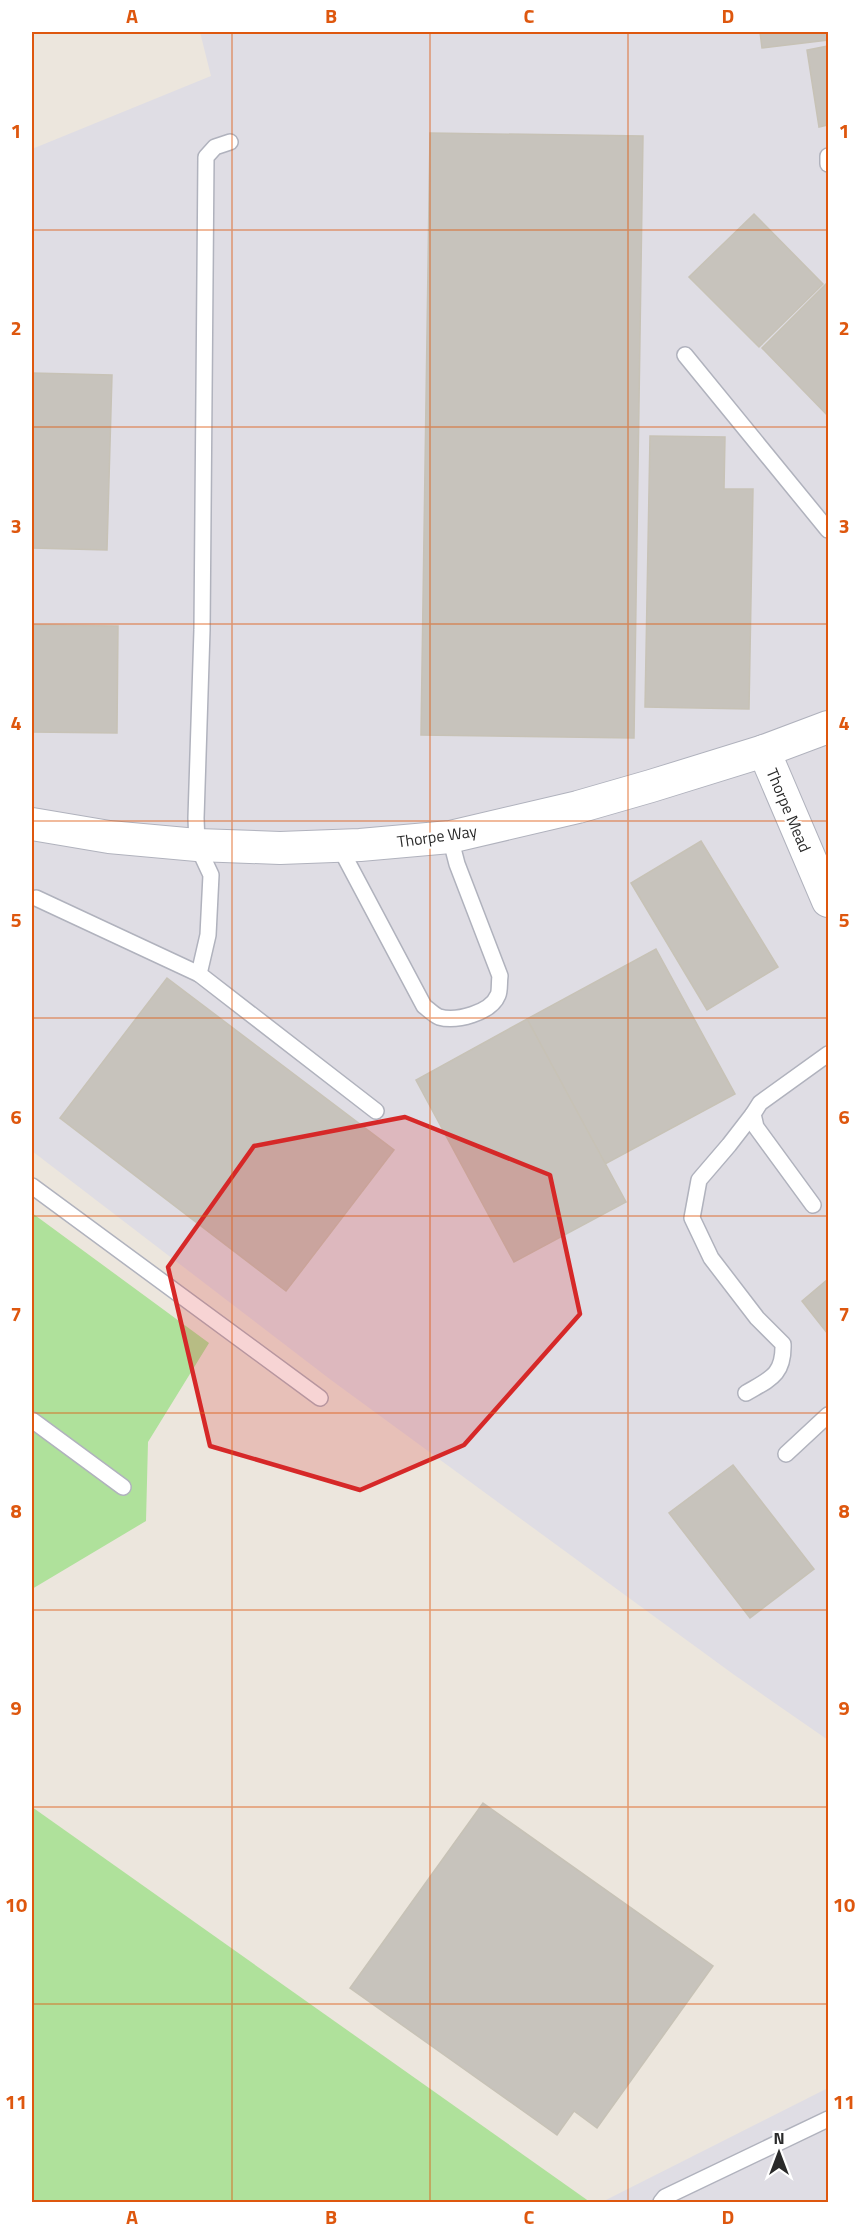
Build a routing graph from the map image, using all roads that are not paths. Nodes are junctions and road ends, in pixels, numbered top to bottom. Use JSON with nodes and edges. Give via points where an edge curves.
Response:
{"nodes":[{"id":1,"x":230,"y":142,"type":"dead end"},
{"id":2,"x":828,"y":156,"type":"edge"},
{"id":3,"x":828,"y":164,"type":"edge"},
{"id":4,"x":685,"y":355,"type":"dead end"},
{"id":5,"x":828,"y":530,"type":"edge"},
{"id":6,"x":828,"y":727,"type":"edge"},
{"id":7,"x":764,"y":751,"type":"junction"},
{"id":8,"x":32,"y":824,"type":"edge"},
{"id":9,"x":450,"y":837,"type":"junction"},
{"id":10,"x":197,"y":845,"type":"junction"},
{"id":11,"x":339,"y":846,"type":"junction"},
{"id":12,"x":36,"y":898,"type":"dead end"},
{"id":13,"x":828,"y":901,"type":"edge"},
{"id":14,"x":199,"y":974,"type":"junction"},
{"id":15,"x":828,"y":1054,"type":"edge"},
{"id":16,"x":376,"y":1111,"type":"dead end"},
{"id":17,"x":753,"y":1114,"type":"junction"},
{"id":18,"x":32,"y":1186,"type":"edge"},
{"id":19,"x":813,"y":1205,"type":"dead end"},
{"id":20,"x":746,"y":1393,"type":"dead end"},
{"id":21,"x":320,"y":1398,"type":"dead end"},
{"id":22,"x":828,"y":1415,"type":"edge"},
{"id":23,"x":32,"y":1420,"type":"edge"},
{"id":24,"x":786,"y":1454,"type":"dead end"},
{"id":25,"x":123,"y":1487,"type":"dead end"},
{"id":26,"x":828,"y":2119,"type":"edge"},
{"id":27,"x":661,"y":2202,"type":"edge"}],
"edges":[{"from":1,"to":10,"type":"lane","via":[[215,147],[206,157]]},
{"from":2,"to":3,"type":"lane"},
{"from":4,"to":5,"type":"lane"},
{"from":6,"to":7,"type":"street","name":"Thorpe Way"},
{"from":7,"to":9,"type":"street","name":"Thorpe Way","via":[[578,807]]},
{"from":7,"to":13,"type":"street","name":"Thorpe Mead"},
{"from":8,"to":10,"type":"street","name":"Thorpe Way","via":[[109,837]]},
{"from":9,"to":11,"type":"street","name":"Thorpe Way"},
{"from":9,"to":11,"type":"lane","via":[[500,976],[498,995],[485,1010],[470,1016],[438,1017],[424,1006]]},
{"from":10,"to":11,"type":"street","name":"Thorpe Way"},
{"from":10,"to":14,"type":"lane","via":[[211,875],[208,934]]},
{"from":12,"to":14,"type":"lane"},
{"from":14,"to":16,"type":"lane"},
{"from":15,"to":17,"type":"lane","via":[[760,1102]]},
{"from":17,"to":19,"type":"lane","via":[[756,1127]]},
{"from":17,"to":20,"type":"lane","via":[[699,1180],[692,1218],[711,1258],[757,1318],[783,1344],[784,1359],[776,1375]]},
{"from":18,"to":21,"type":"lane"},
{"from":22,"to":24,"type":"lane"},
{"from":23,"to":25,"type":"lane"},
{"from":26,"to":27,"type":"lane"}]}
